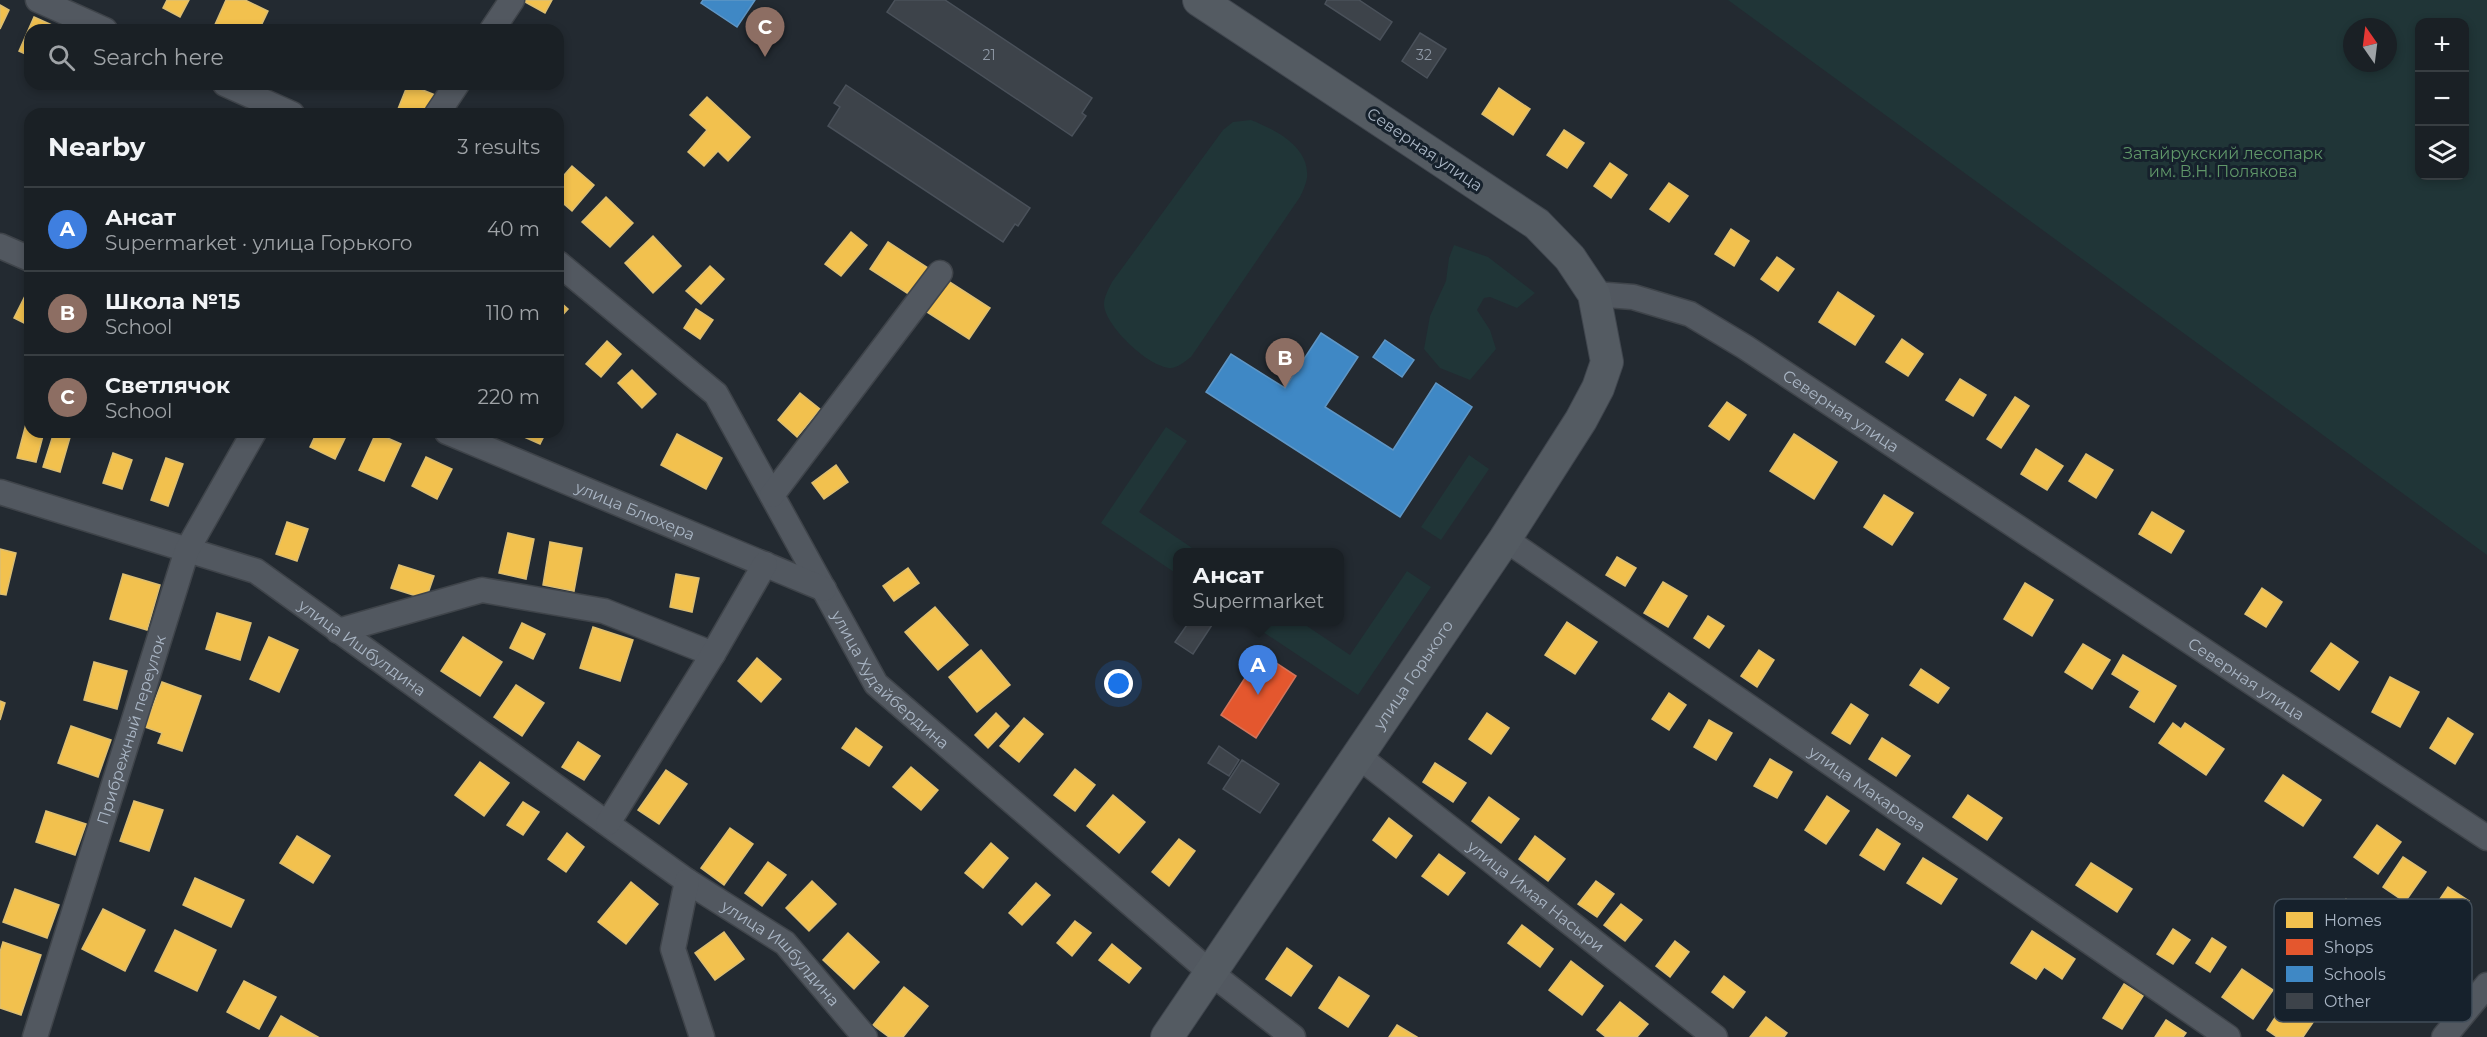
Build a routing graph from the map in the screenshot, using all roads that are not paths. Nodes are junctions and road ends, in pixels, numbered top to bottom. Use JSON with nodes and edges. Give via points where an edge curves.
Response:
{"nodes":[{"id":1,"x":38,"y":0,"type":"edge"},
{"id":2,"x":512,"y":0,"type":"edge"},
{"id":3,"x":1199,"y":0,"type":"edge"},
{"id":4,"x":92,"y":24,"type":"edge"},
{"id":5,"x":496,"y":24,"type":"edge"},
{"id":6,"x":238,"y":90,"type":"edge"},
{"id":7,"x":452,"y":90,"type":"edge"},
{"id":8,"x":279,"y":108,"type":"edge"},
{"id":9,"x":441,"y":108,"type":"edge"},
{"id":10,"x":0,"y":246,"type":"edge"},
{"id":11,"x":24,"y":256,"type":"edge"},
{"id":12,"x":564,"y":268,"type":"edge"},
{"id":13,"x":940,"y":273,"type":"dead end"},
{"id":14,"x":1594,"y":294,"type":"junction"},
{"id":15,"x":252,"y":438,"type":"edge"},
{"id":16,"x":461,"y":438,"type":"edge"},
{"id":17,"x":0,"y":492,"type":"edge"},
{"id":18,"x":772,"y":495,"type":"junction"},
{"id":19,"x":1505,"y":539,"type":"junction"},
{"id":20,"x":188,"y":550,"type":"junction"},
{"id":21,"x":765,"y":564,"type":"junction"},
{"id":22,"x":824,"y":589,"type":"junction"},
{"id":23,"x":338,"y":631,"type":"junction"},
{"id":24,"x":713,"y":654,"type":"junction"},
{"id":25,"x":1357,"y":755,"type":"junction"},
{"id":26,"x":609,"y":824,"type":"junction"},
{"id":27,"x":2487,"y":838,"type":"edge"},
{"id":28,"x":687,"y":881,"type":"junction"},
{"id":29,"x":1210,"y":973,"type":"junction"},
{"id":30,"x":2487,"y":985,"type":"edge"},
{"id":31,"x":2472,"y":1003,"type":"edge"},
{"id":32,"x":2456,"y":1022,"type":"edge"},
{"id":33,"x":34,"y":1037,"type":"edge"},
{"id":34,"x":702,"y":1037,"type":"edge"},
{"id":35,"x":865,"y":1037,"type":"edge"},
{"id":36,"x":1167,"y":1037,"type":"edge"},
{"id":37,"x":1293,"y":1037,"type":"edge"},
{"id":38,"x":1715,"y":1037,"type":"edge"},
{"id":39,"x":2228,"y":1037,"type":"edge"},
{"id":40,"x":2444,"y":1037,"type":"edge"}],
"edges":[{"from":1,"to":4,"type":"street"},
{"from":2,"to":5,"type":"street"},
{"from":3,"to":14,"type":"main road","name":"Северная улица","via":[[1537,224],[1570,258]]},
{"from":6,"to":8,"type":"street"},
{"from":7,"to":9,"type":"street"},
{"from":10,"to":11,"type":"street"},
{"from":12,"to":18,"type":"street","name":"улица Худайбердина","via":[[716,394]]},
{"from":13,"to":18,"type":"street"},
{"from":14,"to":19,"type":"main road","name":"улица Горького","via":[[1606,362],[1598,388]]},
{"from":14,"to":27,"type":"street","name":"Северная улица","via":[[1633,297],[1690,314],[1745,347]]},
{"from":15,"to":20,"type":"street","name":"Прибрежный переулок"},
{"from":16,"to":21,"type":"street","name":"улица Блюхера"},
{"from":17,"to":20,"type":"street","name":"улица Ишбулдина"},
{"from":18,"to":22,"type":"street","name":"улица Худайбердина"},
{"from":19,"to":25,"type":"main road","name":"улица Горького"},
{"from":19,"to":39,"type":"street","name":"улица Макарова"},
{"from":20,"to":23,"type":"street","name":"улица Ишбулдина","via":[[256,571]]},
{"from":20,"to":33,"type":"street","name":"Прибрежный переулок"},
{"from":21,"to":22,"type":"street","name":"улица Блюхера"},
{"from":21,"to":24,"type":"street"},
{"from":22,"to":29,"type":"street","name":"улица Худайбердина","via":[[876,684]]},
{"from":23,"to":24,"type":"street","via":[[482,590],[604,611]]},
{"from":23,"to":26,"type":"street","name":"улица Ишбулдина"},
{"from":24,"to":26,"type":"street"},
{"from":25,"to":29,"type":"main road","name":"улица Горького"},
{"from":25,"to":38,"type":"street","name":"улица Имая Насыри"},
{"from":26,"to":28,"type":"street","name":"улица Ишбулдина"},
{"from":28,"to":34,"type":"street","via":[[673,949]]},
{"from":28,"to":35,"type":"street","name":"улица Ишбулдина","via":[[785,943]]},
{"from":29,"to":36,"type":"main road","name":"улица Горького"},
{"from":29,"to":37,"type":"street","name":"улица Худайбердина"},
{"from":30,"to":31,"type":"street"},
{"from":32,"to":40,"type":"street"}]}
